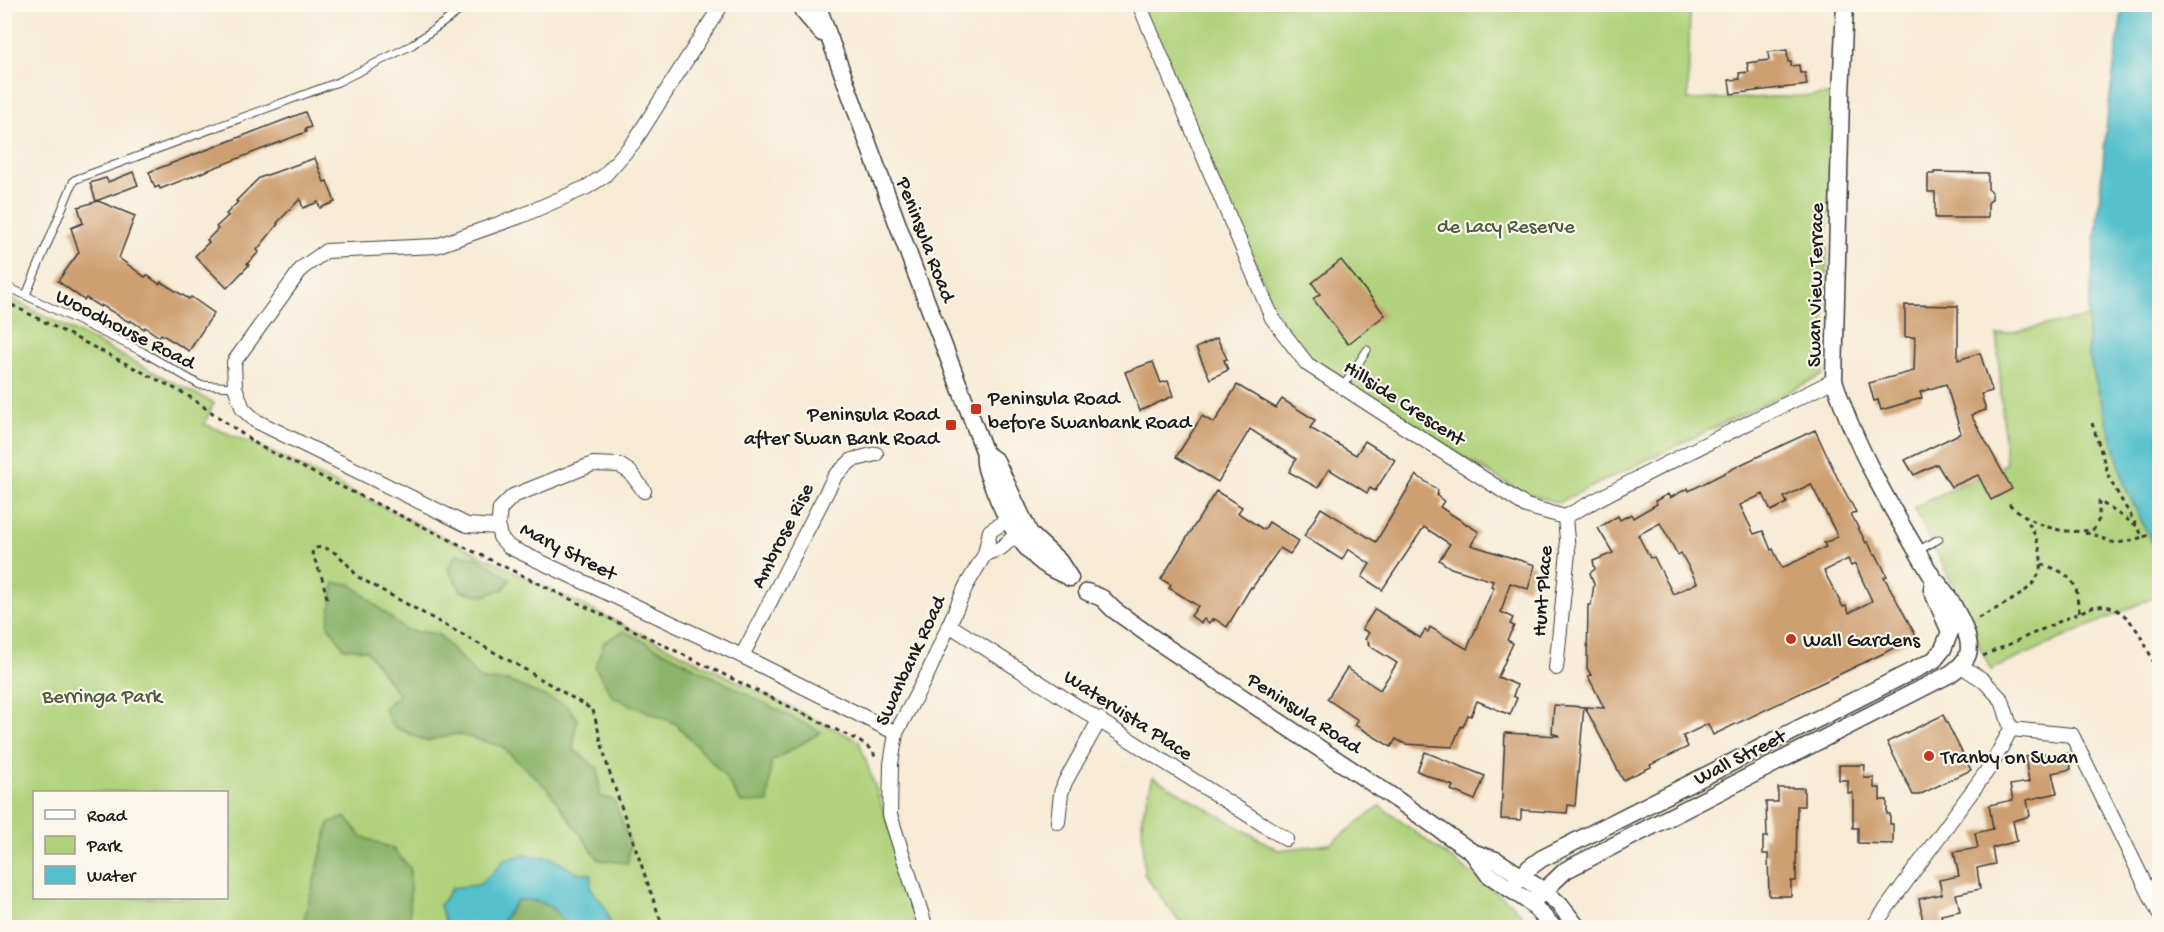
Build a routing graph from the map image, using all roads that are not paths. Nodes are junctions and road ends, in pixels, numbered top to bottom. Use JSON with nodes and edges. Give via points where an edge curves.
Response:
{"nodes":[{"id":1,"x":469,"y":4,"type":"edge"},
{"id":2,"x":722,"y":4,"type":"edge"},
{"id":3,"x":800,"y":4,"type":"edge"},
{"id":4,"x":817,"y":4,"type":"edge"},
{"id":5,"x":1139,"y":4,"type":"edge"},
{"id":6,"x":1845,"y":4,"type":"edge"},
{"id":7,"x":828,"y":40,"type":"junction"},
{"id":8,"x":4,"y":285,"type":"edge"},
{"id":9,"x":26,"y":296,"type":"junction"},
{"id":10,"x":1367,"y":350,"type":"dead end"},
{"id":11,"x":1834,"y":380,"type":"junction"},
{"id":12,"x":235,"y":387,"type":"junction"},
{"id":13,"x":1343,"y":387,"type":"junction"},
{"id":14,"x":876,"y":454,"type":"dead end"},
{"id":15,"x":644,"y":491,"type":"dead end"},
{"id":16,"x":1565,"y":517,"type":"junction"},
{"id":17,"x":1017,"y":523,"type":"junction"},
{"id":18,"x":498,"y":527,"type":"junction"},
{"id":19,"x":1939,"y":539,"type":"dead end"},
{"id":20,"x":1917,"y":551,"type":"junction"},
{"id":21,"x":985,"y":554,"type":"junction"},
{"id":22,"x":1933,"y":578,"type":"junction"},
{"id":23,"x":949,"y":626,"type":"junction"},
{"id":24,"x":1947,"y":641,"type":"joint"},
{"id":25,"x":742,"y":656,"type":"junction"},
{"id":26,"x":1965,"y":660,"type":"junction"},
{"id":27,"x":1556,"y":668,"type":"dead end"},
{"id":28,"x":1867,"y":694,"type":"junction"},
{"id":29,"x":1877,"y":711,"type":"junction"},
{"id":30,"x":1100,"y":719,"type":"junction"},
{"id":31,"x":2011,"y":729,"type":"junction"},
{"id":32,"x":896,"y":733,"type":"junction"},
{"id":33,"x":1724,"y":767,"type":"junction"},
{"id":34,"x":1733,"y":784,"type":"junction"},
{"id":35,"x":1626,"y":816,"type":"junction"},
{"id":36,"x":1058,"y":822,"type":"dead end"},
{"id":37,"x":1636,"y":834,"type":"junction"},
{"id":38,"x":1286,"y":839,"type":"dead end"},
{"id":39,"x":1516,"y":883,"type":"junction"},
{"id":40,"x":1544,"y":891,"type":"junction"},
{"id":41,"x":1531,"y":903,"type":"junction"},
{"id":42,"x":2160,"y":915,"type":"edge"},
{"id":43,"x":926,"y":927,"type":"edge"},
{"id":44,"x":1554,"y":927,"type":"edge"},
{"id":45,"x":1578,"y":927,"type":"edge"},
{"id":46,"x":1872,"y":927,"type":"edge"}],
"edges":[{"from":1,"to":9,"type":"lane","via":[[412,45],[338,82],[74,180]]},
{"from":2,"to":12,"type":"street","name":"Mary Street","via":[[634,142],[604,177],[521,216],[436,246],[326,251],[302,268],[234,362]]},
{"from":3,"to":7,"type":"street","name":"Peninsula Road"},
{"from":4,"to":7,"type":"street","name":"Peninsula Road"},
{"from":5,"to":13,"type":"street","name":"Hillside Crescent","via":[[1272,318],[1307,364]]},
{"from":6,"to":11,"type":"street","name":"Swan View Terrace"},
{"from":7,"to":17,"type":"street","name":"Peninsula Road","via":[[985,453],[996,461]]},
{"from":8,"to":9,"type":"lane","name":"Woodhouse Road"},
{"from":9,"to":12,"type":"lane","name":"Woodhouse Road","via":[[143,352],[200,385]]},
{"from":10,"to":13,"type":"lane"},
{"from":11,"to":16,"type":"street","via":[[1634,478]]},
{"from":11,"to":20,"type":"street","name":"Swan View Terrace","via":[[1845,414]]},
{"from":12,"to":18,"type":"street","name":"Mary Street","via":[[243,409],[256,422],[467,525]]},
{"from":13,"to":16,"type":"street","name":"Hillside Crescent","via":[[1526,506]]},
{"from":14,"to":25,"type":"street","name":"Ambrose Rise","via":[[852,460],[835,476]]},
{"from":15,"to":18,"type":"street","via":[[630,471],[619,465],[593,464],[513,496],[500,509]]},
{"from":16,"to":27,"type":"street","name":"Hunt Place","via":[[1568,552]]},
{"from":17,"to":21,"type":"street","via":[[1001,548]]},
{"from":17,"to":21,"type":"street","name":"Swanbank Road","via":[[990,531]]},
{"from":17,"to":39,"type":"street","name":"Peninsula Road","via":[[1087,592],[1472,852],[1488,874]]},
{"from":18,"to":25,"type":"street","name":"Mary Street","via":[[500,537],[509,547]]},
{"from":19,"to":20,"type":"lane"},
{"from":20,"to":22,"type":"street","name":"Swan View Terrace"},
{"from":21,"to":23,"type":"street","name":"Swanbank Road"},
{"from":22,"to":24,"type":"street","name":"Swan View Terrace","via":[[1932,590],[1950,632]]},
{"from":22,"to":26,"type":"street","name":"Swan View Terrace","via":[[1941,585],[1968,639]]},
{"from":23,"to":30,"type":"street","name":"Watervista Place"},
{"from":23,"to":32,"type":"street","name":"Swanbank Road"},
{"from":24,"to":28,"type":"street","name":"Wall Street","via":[[1934,660]]},
{"from":25,"to":32,"type":"street","name":"Mary Street"},
{"from":26,"to":29,"type":"street","name":"Wall Street","via":[[1950,674]]},
{"from":26,"to":31,"type":"street","via":[[2002,700]]},
{"from":28,"to":29,"type":"street"},
{"from":28,"to":33,"type":"street","name":"Wall Street"},
{"from":29,"to":34,"type":"street","name":"Wall Street"},
{"from":30,"to":36,"type":"street","via":[[1065,782]]},
{"from":30,"to":38,"type":"street","name":"Watervista Place"},
{"from":31,"to":42,"type":"street","via":[[2072,735]]},
{"from":31,"to":46,"type":"street","via":[[1992,764]]},
{"from":32,"to":43,"type":"street","name":"Swanbank Road","via":[[890,816]]},
{"from":33,"to":34,"type":"street"},
{"from":33,"to":35,"type":"street","name":"Wall Street"},
{"from":34,"to":37,"type":"street","name":"Wall Street"},
{"from":35,"to":37,"type":"street"},
{"from":35,"to":39,"type":"street","name":"Wall Street","via":[[1542,859]]},
{"from":37,"to":40,"type":"street","name":"Wall Street","via":[[1566,870]]},
{"from":39,"to":40,"type":"street","name":"Peninsula Road"},
{"from":39,"to":41,"type":"street","name":"Peninsula Road"},
{"from":40,"to":41,"type":"street","name":"Wall Street"},
{"from":40,"to":45,"type":"street","name":"Peninsula Road"},
{"from":41,"to":44,"type":"street","name":"Peninsula Road"}]}
